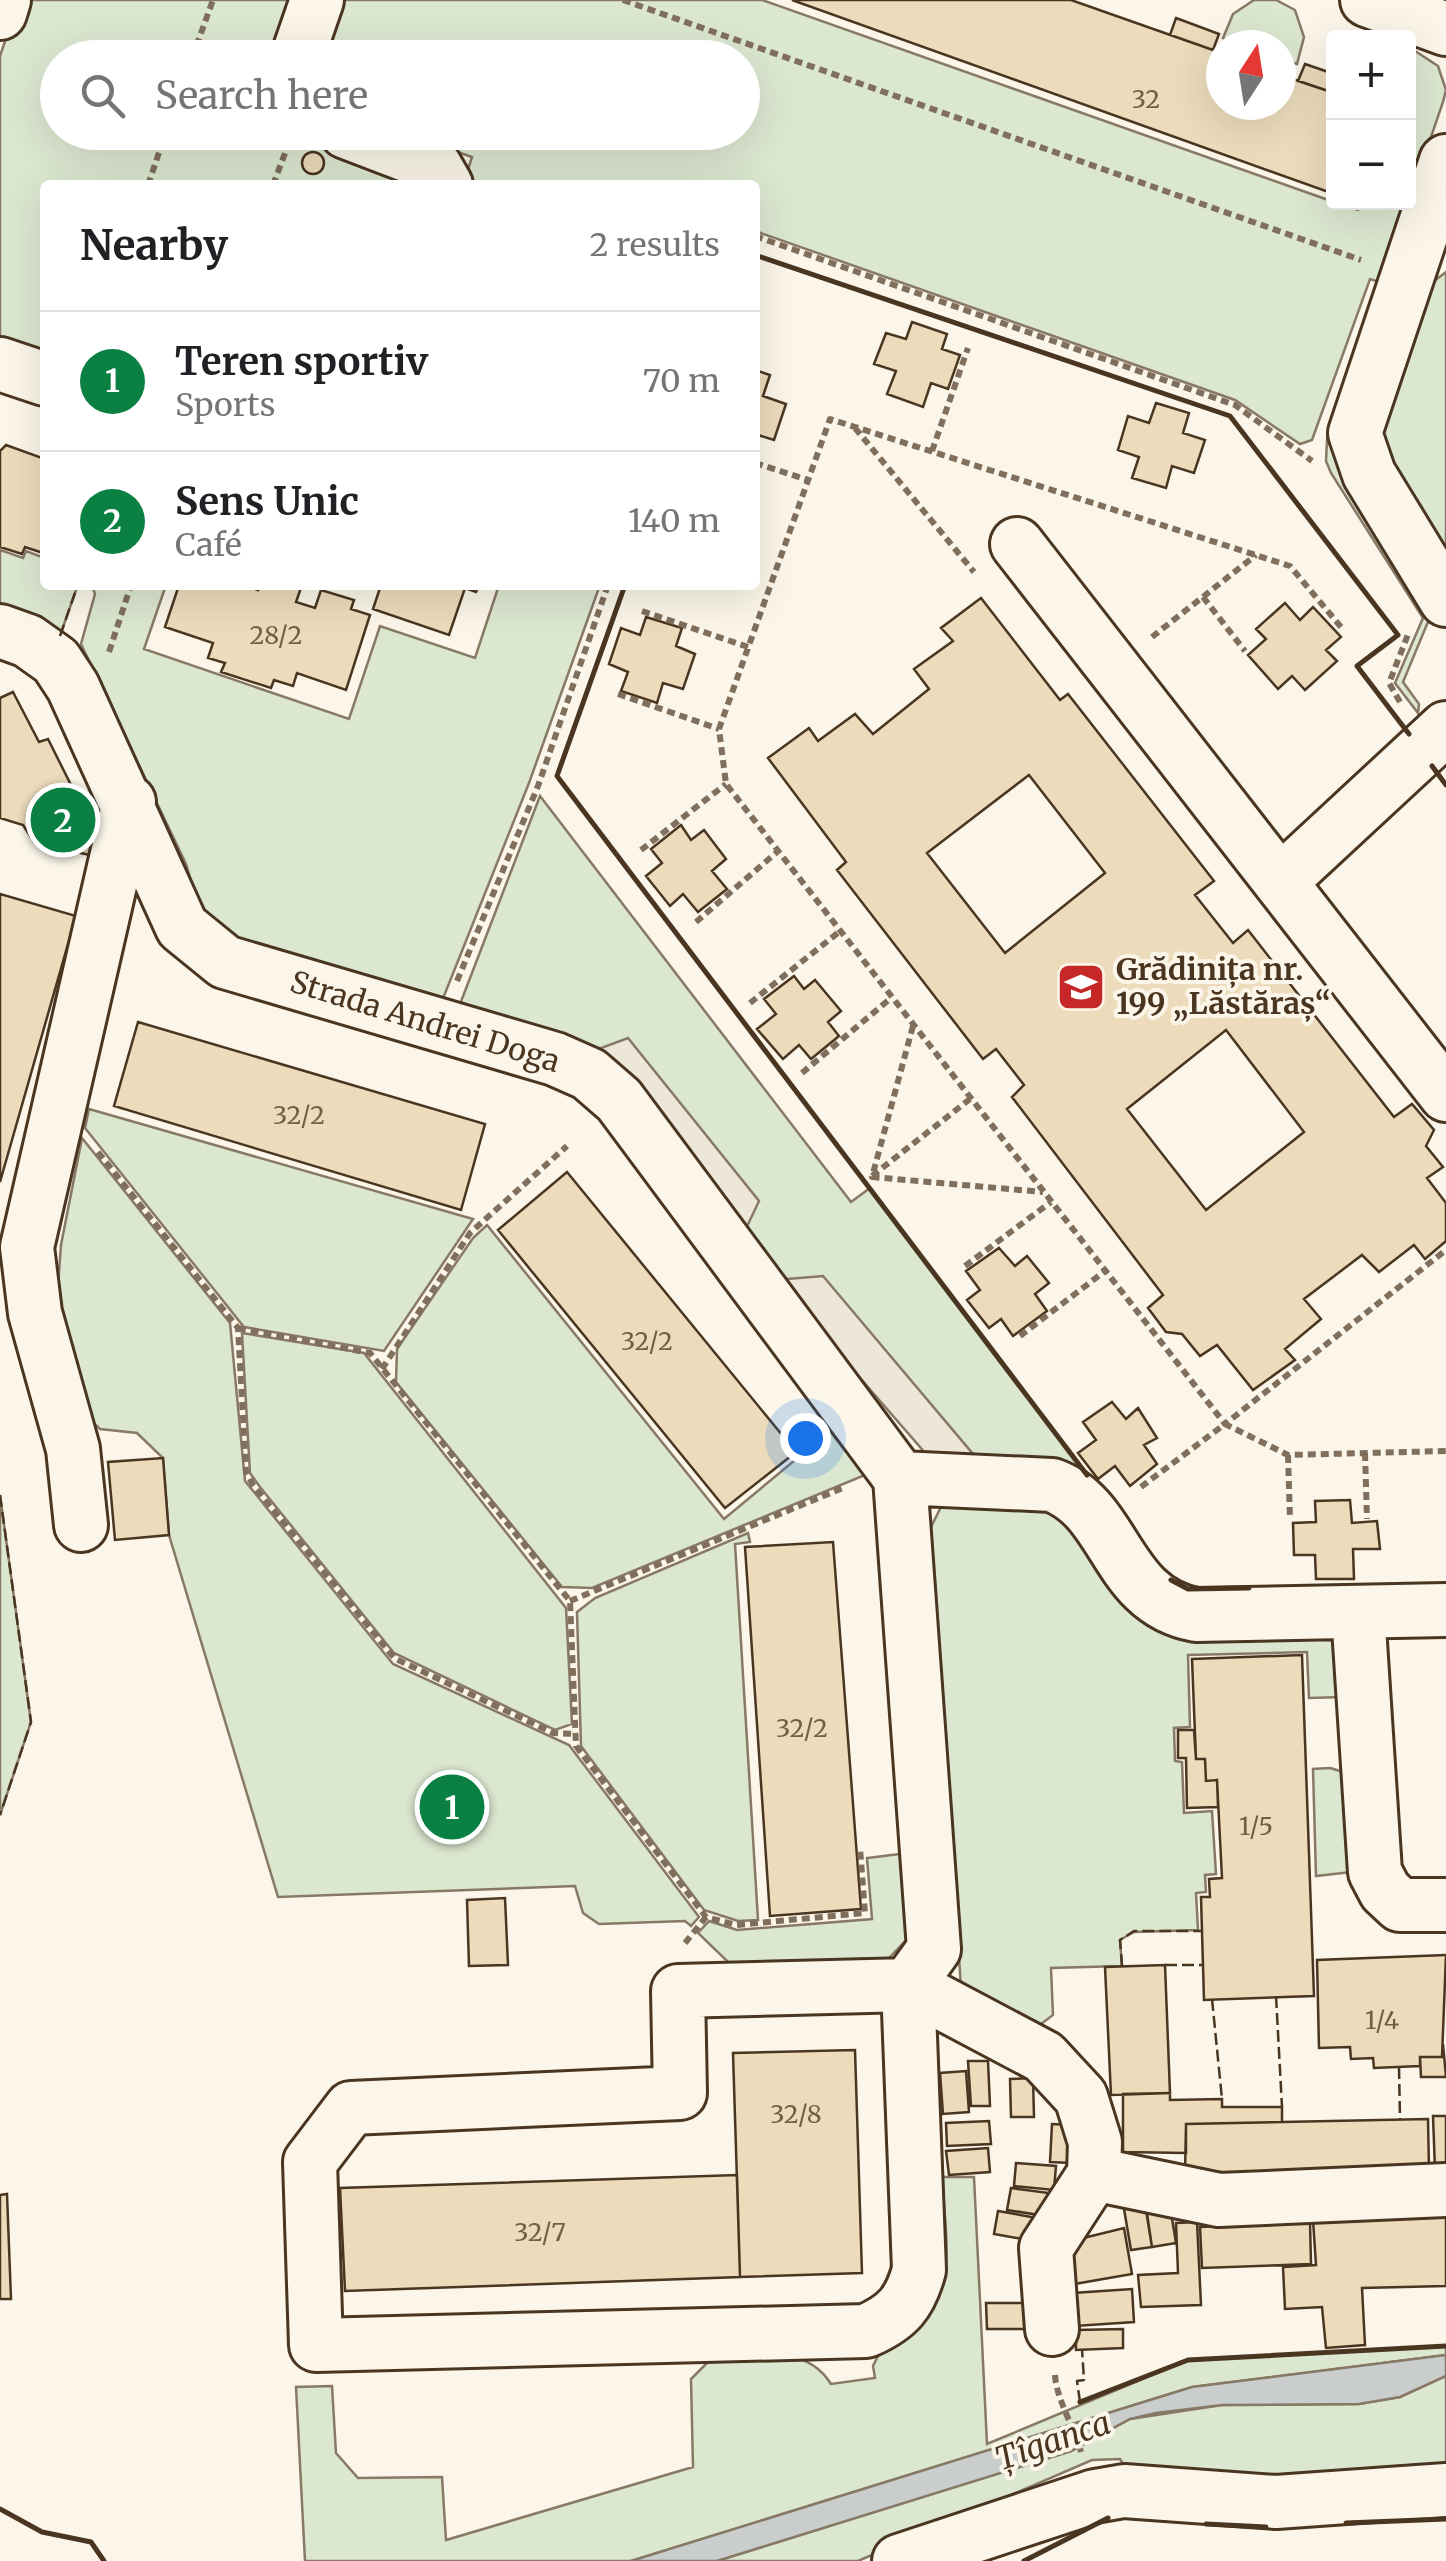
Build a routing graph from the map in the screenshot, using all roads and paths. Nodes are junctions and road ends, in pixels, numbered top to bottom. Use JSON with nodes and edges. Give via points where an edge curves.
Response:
{"nodes":[{"id":1,"x":4,"y":0,"type":"edge"},
{"id":2,"x":212,"y":0,"type":"edge"},
{"id":3,"x":317,"y":0,"type":"edge"},
{"id":4,"x":623,"y":0,"type":"edge"},
{"id":5,"x":1367,"y":0,"type":"edge"},
{"id":6,"x":0,"y":13,"type":"edge"},
{"id":7,"x":1446,"y":29,"type":"edge"},
{"id":8,"x":198,"y":40,"type":"edge"},
{"id":9,"x":303,"y":40,"type":"edge"},
{"id":10,"x":749,"y":40,"type":"edge"},
{"id":11,"x":760,"y":43,"type":"edge"},
{"id":12,"x":160,"y":150,"type":"edge"},
{"id":13,"x":287,"y":150,"type":"edge"},
{"id":14,"x":393,"y":150,"type":"edge"},
{"id":15,"x":1446,"y":160,"type":"edge"},
{"id":16,"x":150,"y":180,"type":"edge"},
{"id":17,"x":275,"y":180,"type":"edge"},
{"id":18,"x":443,"y":180,"type":"edge"},
{"id":19,"x":760,"y":238,"type":"edge"},
{"id":20,"x":1423,"y":253,"type":"edge"},
{"id":21,"x":968,"y":348,"type":"dead end"},
{"id":22,"x":0,"y":364,"type":"edge"},
{"id":23,"x":40,"y":377,"type":"edge"},
{"id":24,"x":854,"y":426,"type":"junction"},
{"id":25,"x":932,"y":451,"type":"junction"},
{"id":26,"x":1314,"y":462,"type":"dead end"},
{"id":27,"x":760,"y":465,"type":"edge"},
{"id":28,"x":808,"y":480,"type":"junction"},
{"id":29,"x":1017,"y":544,"type":"joint"},
{"id":30,"x":1257,"y":554,"type":"junction"},
{"id":31,"x":606,"y":590,"type":"edge"},
{"id":32,"x":1203,"y":597,"type":"junction"},
{"id":33,"x":1430,"y":610,"type":"edge"},
{"id":34,"x":642,"y":611,"type":"dead end"},
{"id":35,"x":1340,"y":628,"type":"dead end"},
{"id":36,"x":0,"y":631,"type":"edge"},
{"id":37,"x":748,"y":647,"type":"junction"},
{"id":38,"x":1245,"y":651,"type":"dead end"},
{"id":39,"x":1113,"y":668,"type":"junction"},
{"id":40,"x":618,"y":694,"type":"dead end"},
{"id":41,"x":719,"y":729,"type":"junction"},
{"id":42,"x":1436,"y":737,"type":"edge"},
{"id":43,"x":726,"y":784,"type":"junction"},
{"id":44,"x":128,"y":802,"type":"junction"},
{"id":45,"x":640,"y":850,"type":"dead end"},
{"id":46,"x":777,"y":852,"type":"junction"},
{"id":47,"x":1280,"y":882,"type":"junction"},
{"id":48,"x":696,"y":922,"type":"dead end"},
{"id":49,"x":840,"y":932,"type":"junction"},
{"id":50,"x":891,"y":998,"type":"junction"},
{"id":51,"x":750,"y":1003,"type":"dead end"},
{"id":52,"x":439,"y":1024,"type":"junction"},
{"id":53,"x":913,"y":1025,"type":"junction"},
{"id":54,"x":802,"y":1073,"type":"dead end"},
{"id":55,"x":1446,"y":1096,"type":"edge"},
{"id":56,"x":970,"y":1099,"type":"junction"},
{"id":57,"x":60,"y":1104,"type":"junction"},
{"id":58,"x":567,"y":1146,"type":"dead end"},
{"id":59,"x":872,"y":1176,"type":"junction"},
{"id":60,"x":1044,"y":1192,"type":"junction"},
{"id":61,"x":1051,"y":1202,"type":"junction"},
{"id":62,"x":1446,"y":1250,"type":"edge"},
{"id":63,"x":965,"y":1266,"type":"dead end"},
{"id":64,"x":1105,"y":1271,"type":"junction"},
{"id":65,"x":238,"y":1328,"type":"junction"},
{"id":66,"x":1020,"y":1336,"type":"dead end"},
{"id":67,"x":382,"y":1369,"type":"junction"},
{"id":68,"x":1226,"y":1424,"type":"junction"},
{"id":69,"x":1446,"y":1451,"type":"edge"},
{"id":70,"x":1365,"y":1453,"type":"junction"},
{"id":71,"x":1288,"y":1455,"type":"junction"},
{"id":72,"x":896,"y":1473,"type":"junction"},
{"id":73,"x":1141,"y":1487,"type":"dead end"},
{"id":74,"x":1290,"y":1518,"type":"dead end"},
{"id":75,"x":1367,"y":1519,"type":"dead end"},
{"id":76,"x":80,"y":1525,"type":"dead end"},
{"id":77,"x":570,"y":1601,"type":"junction"},
{"id":78,"x":1446,"y":1610,"type":"edge"},
{"id":79,"x":1358,"y":1612,"type":"junction"},
{"id":80,"x":576,"y":1734,"type":"junction"},
{"id":81,"x":860,"y":1848,"type":"dead end"},
{"id":82,"x":1446,"y":1905,"type":"edge"},
{"id":83,"x":908,"y":1985,"type":"junction"},
{"id":84,"x":1094,"y":2174,"type":"junction"},
{"id":85,"x":1446,"y":2190,"type":"edge"},
{"id":86,"x":1052,"y":2329,"type":"dead end"},
{"id":87,"x":1066,"y":2406,"type":"dead end"},
{"id":88,"x":1085,"y":2464,"type":"dead end"},
{"id":89,"x":1446,"y":2490,"type":"edge"},
{"id":90,"x":899,"y":2561,"type":"edge"}],
"edges":[{"from":1,"to":6,"type":"street"},
{"from":2,"to":8,"type":"path"},
{"from":3,"to":9,"type":"street"},
{"from":4,"to":10,"type":"path"},
{"from":5,"to":7,"type":"street"},
{"from":11,"to":20,"type":"path"},
{"from":12,"to":16,"type":"path"},
{"from":13,"to":17,"type":"path"},
{"from":14,"to":18,"type":"street","via":[[435,166]]},
{"from":15,"to":20,"type":"street"},
{"from":19,"to":26,"type":"path","via":[[1235,405]]},
{"from":20,"to":33,"type":"street","via":[[1355,433]]},
{"from":21,"to":25,"type":"path"},
{"from":22,"to":23,"type":"street"},
{"from":24,"to":25,"type":"path"},
{"from":24,"to":28,"type":"path","via":[[830,419]]},
{"from":24,"to":29,"type":"path","via":[[973,573]]},
{"from":25,"to":30,"type":"path"},
{"from":27,"to":28,"type":"path"},
{"from":28,"to":37,"type":"path"},
{"from":29,"to":39,"type":"street"},
{"from":30,"to":32,"type":"path"},
{"from":30,"to":35,"type":"path","via":[[1290,566]]},
{"from":31,"to":52,"type":"path","via":[[538,786]]},
{"from":32,"to":38,"type":"path"},
{"from":32,"to":39,"type":"path"},
{"from":33,"to":42,"type":"path","via":[[1388,683]]},
{"from":34,"to":37,"type":"path"},
{"from":36,"to":44,"type":"street","name":"Strada Andrei Doga","via":[[56,661]]},
{"from":37,"to":41,"type":"path"},
{"from":39,"to":47,"type":"street"},
{"from":40,"to":41,"type":"path"},
{"from":41,"to":43,"type":"path"},
{"from":42,"to":47,"type":"street"},
{"from":43,"to":45,"type":"path"},
{"from":43,"to":46,"type":"path"},
{"from":44,"to":52,"type":"street","name":"Strada Andrei Doga","via":[[168,902],[205,949],[225,962]]},
{"from":44,"to":57,"type":"street"},
{"from":46,"to":48,"type":"path"},
{"from":46,"to":49,"type":"path"},
{"from":47,"to":55,"type":"street"},
{"from":49,"to":50,"type":"path"},
{"from":49,"to":51,"type":"path"},
{"from":50,"to":53,"type":"path"},
{"from":50,"to":54,"type":"path"},
{"from":52,"to":72,"type":"street","name":"Strada Andrei Doga","via":[[555,1059],[589,1074],[619,1100]]},
{"from":53,"to":56,"type":"path"},
{"from":53,"to":59,"type":"path"},
{"from":56,"to":59,"type":"path"},
{"from":56,"to":60,"type":"path"},
{"from":57,"to":65,"type":"path"},
{"from":57,"to":76,"type":"street","via":[[27,1247],[29,1282],[73,1449]]},
{"from":58,"to":67,"type":"path","via":[[470,1233]]},
{"from":59,"to":60,"type":"path"},
{"from":60,"to":61,"type":"path"},
{"from":61,"to":63,"type":"path"},
{"from":61,"to":64,"type":"path"},
{"from":62,"to":68,"type":"path"},
{"from":64,"to":66,"type":"path"},
{"from":64,"to":68,"type":"path"},
{"from":65,"to":67,"type":"path","via":[[364,1350]]},
{"from":65,"to":80,"type":"path","via":[[248,1478],[390,1654],[553,1734]]},
{"from":67,"to":77,"type":"path"},
{"from":68,"to":71,"type":"path"},
{"from":68,"to":73,"type":"path"},
{"from":69,"to":70,"type":"path"},
{"from":70,"to":71,"type":"path"},
{"from":70,"to":75,"type":"path"},
{"from":71,"to":74,"type":"path"},
{"from":72,"to":77,"type":"path"},
{"from":72,"to":79,"type":"street","via":[[1052,1485],[1075,1493],[1145,1592],[1168,1610],[1196,1616]]},
{"from":72,"to":83,"type":"street","via":[[934,1949]]},
{"from":77,"to":80,"type":"path"},
{"from":78,"to":79,"type":"street"},
{"from":79,"to":82,"type":"street","via":[[1375,1872],[1400,1906]]},
{"from":80,"to":81,"type":"path","via":[[576,1746],[712,1919],[736,1925],[866,1913]]},
{"from":83,"to":83,"type":"street","via":[[919,2270],[912,2298],[892,2320],[866,2331],[316,2345],[310,2162],[351,2108],[680,2093],[678,1991]]},
{"from":83,"to":84,"type":"street","via":[[1044,2057],[1069,2080],[1089,2118]]},
{"from":84,"to":85,"type":"street","via":[[1219,2200]]},
{"from":84,"to":86,"type":"street","via":[[1046,2248]]},
{"from":87,"to":88,"type":"path"},
{"from":89,"to":90,"type":"street","via":[[1276,2502],[1124,2491]]}]}
